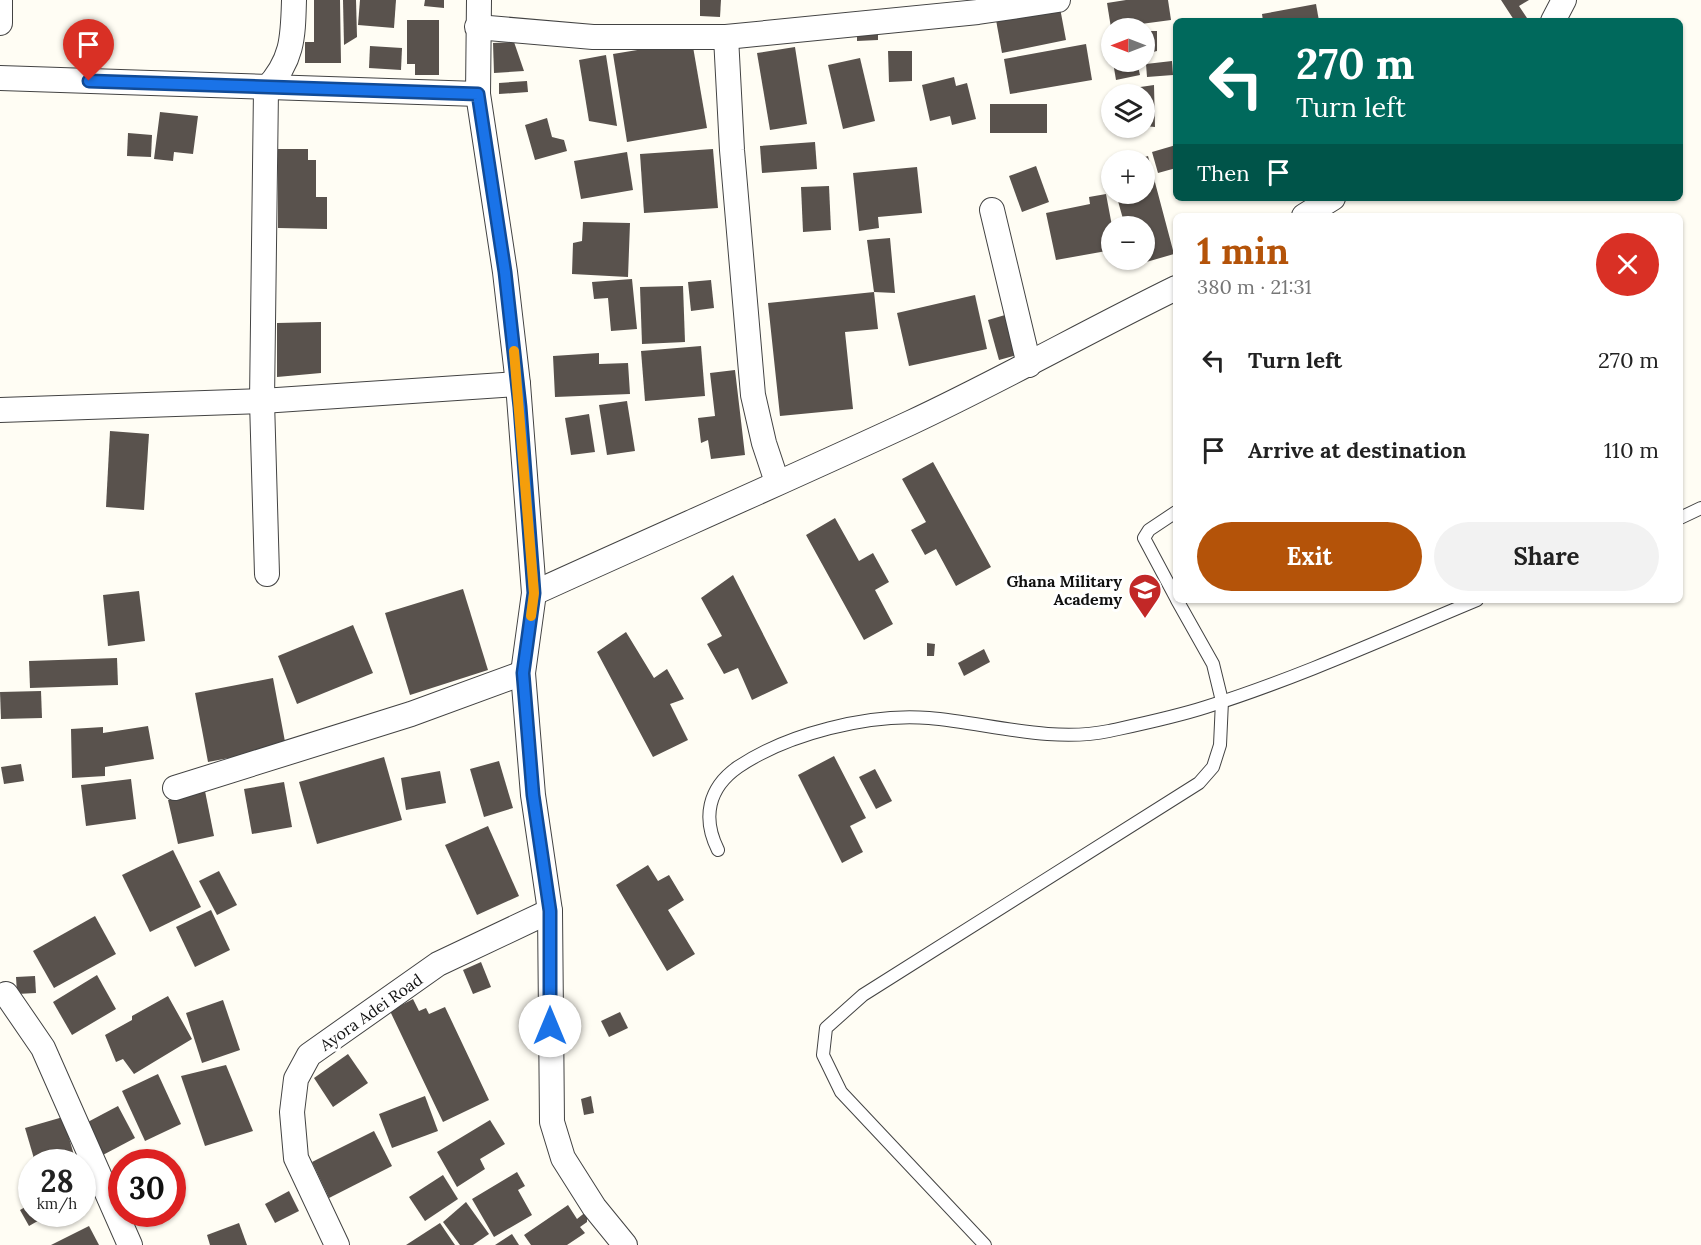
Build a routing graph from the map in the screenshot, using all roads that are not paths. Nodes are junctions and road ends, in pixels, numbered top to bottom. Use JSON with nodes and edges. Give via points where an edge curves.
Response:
{"nodes":[{"id":1,"x":0,"y":0,"type":"edge"},
{"id":2,"x":294,"y":0,"type":"edge"},
{"id":3,"x":479,"y":0,"type":"edge"},
{"id":4,"x":1058,"y":0,"type":"edge"},
{"id":5,"x":1564,"y":0,"type":"edge"},
{"id":6,"x":1555,"y":18,"type":"edge"},
{"id":7,"x":0,"y":23,"type":"edge"},
{"id":8,"x":477,"y":27,"type":"junction"},
{"id":9,"x":726,"y":37,"type":"junction"},
{"id":10,"x":0,"y":78,"type":"edge"},
{"id":11,"x":266,"y":88,"type":"junction"},
{"id":12,"x":478,"y":94,"type":"junction"},
{"id":13,"x":1328,"y":201,"type":"edge"},
{"id":14,"x":992,"y":210,"type":"dead end"},
{"id":15,"x":1309,"y":213,"type":"edge"},
{"id":16,"x":1173,"y":289,"type":"edge"},
{"id":17,"x":1029,"y":365,"type":"junction"},
{"id":18,"x":518,"y":384,"type":"junction"},
{"id":19,"x":262,"y":401,"type":"junction"},
{"id":20,"x":0,"y":410,"type":"edge"},
{"id":21,"x":777,"y":482,"type":"junction"},
{"id":22,"x":1701,"y":508,"type":"edge"},
{"id":23,"x":1173,"y":514,"type":"edge"},
{"id":24,"x":1683,"y":517,"type":"edge"},
{"id":25,"x":267,"y":574,"type":"dead end"},
{"id":26,"x":1173,"y":592,"type":"edge"},
{"id":27,"x":534,"y":593,"type":"junction"},
{"id":28,"x":1179,"y":603,"type":"edge"},
{"id":29,"x":1470,"y":603,"type":"edge"},
{"id":30,"x":523,"y":673,"type":"junction"},
{"id":31,"x":1222,"y":701,"type":"junction"},
{"id":32,"x":175,"y":788,"type":"dead end"},
{"id":33,"x":718,"y":850,"type":"dead end"},
{"id":34,"x":550,"y":911,"type":"junction"},
{"id":35,"x":6,"y":993,"type":"dead end"},
{"id":36,"x":130,"y":1245,"type":"edge"},
{"id":37,"x":337,"y":1245,"type":"edge"},
{"id":38,"x":625,"y":1245,"type":"edge"},
{"id":39,"x":985,"y":1245,"type":"edge"}],
"edges":[{"from":1,"to":7,"type":"street"},
{"from":2,"to":11,"type":"street","via":[[292,41],[282,72]]},
{"from":3,"to":8,"type":"street"},
{"from":4,"to":9,"type":"street","via":[[978,12]]},
{"from":5,"to":6,"type":"street"},
{"from":8,"to":9,"type":"street","via":[[593,37]]},
{"from":8,"to":12,"type":"street"},
{"from":9,"to":21,"type":"street","via":[[753,395]]},
{"from":10,"to":11,"type":"street"},
{"from":11,"to":12,"type":"street"},
{"from":11,"to":19,"type":"street"},
{"from":12,"to":18,"type":"street"},
{"from":13,"to":15,"type":"street"},
{"from":14,"to":17,"type":"street"},
{"from":16,"to":17,"type":"street","via":[[1085,332]]},
{"from":17,"to":21,"type":"street"},
{"from":18,"to":19,"type":"street"},
{"from":18,"to":27,"type":"street"},
{"from":19,"to":20,"type":"street"},
{"from":19,"to":25,"type":"street"},
{"from":21,"to":27,"type":"street"},
{"from":22,"to":24,"type":"lane"},
{"from":23,"to":26,"type":"lane","via":[[1144,538]]},
{"from":27,"to":30,"type":"street"},
{"from":28,"to":31,"type":"lane","via":[[1213,664]]},
{"from":29,"to":31,"type":"lane"},
{"from":30,"to":32,"type":"street","via":[[411,714]]},
{"from":30,"to":34,"type":"street","via":[[533,795]]},
{"from":31,"to":33,"type":"lane","via":[[1084,735],[928,718],[841,725],[759,753],[725,776],[715,790],[708,817]]},
{"from":31,"to":39,"type":"lane","via":[[1213,767],[1199,783],[862,995],[826,1028],[823,1055],[841,1092]]},
{"from":34,"to":37,"type":"street","name":"Ayora Adei Road","via":[[438,964],[309,1055],[296,1079],[292,1112],[296,1158]]},
{"from":34,"to":38,"type":"street","via":[[550,1071],[556,1144],[594,1207]]},
{"from":35,"to":36,"type":"street","via":[[43,1048]]}]}
